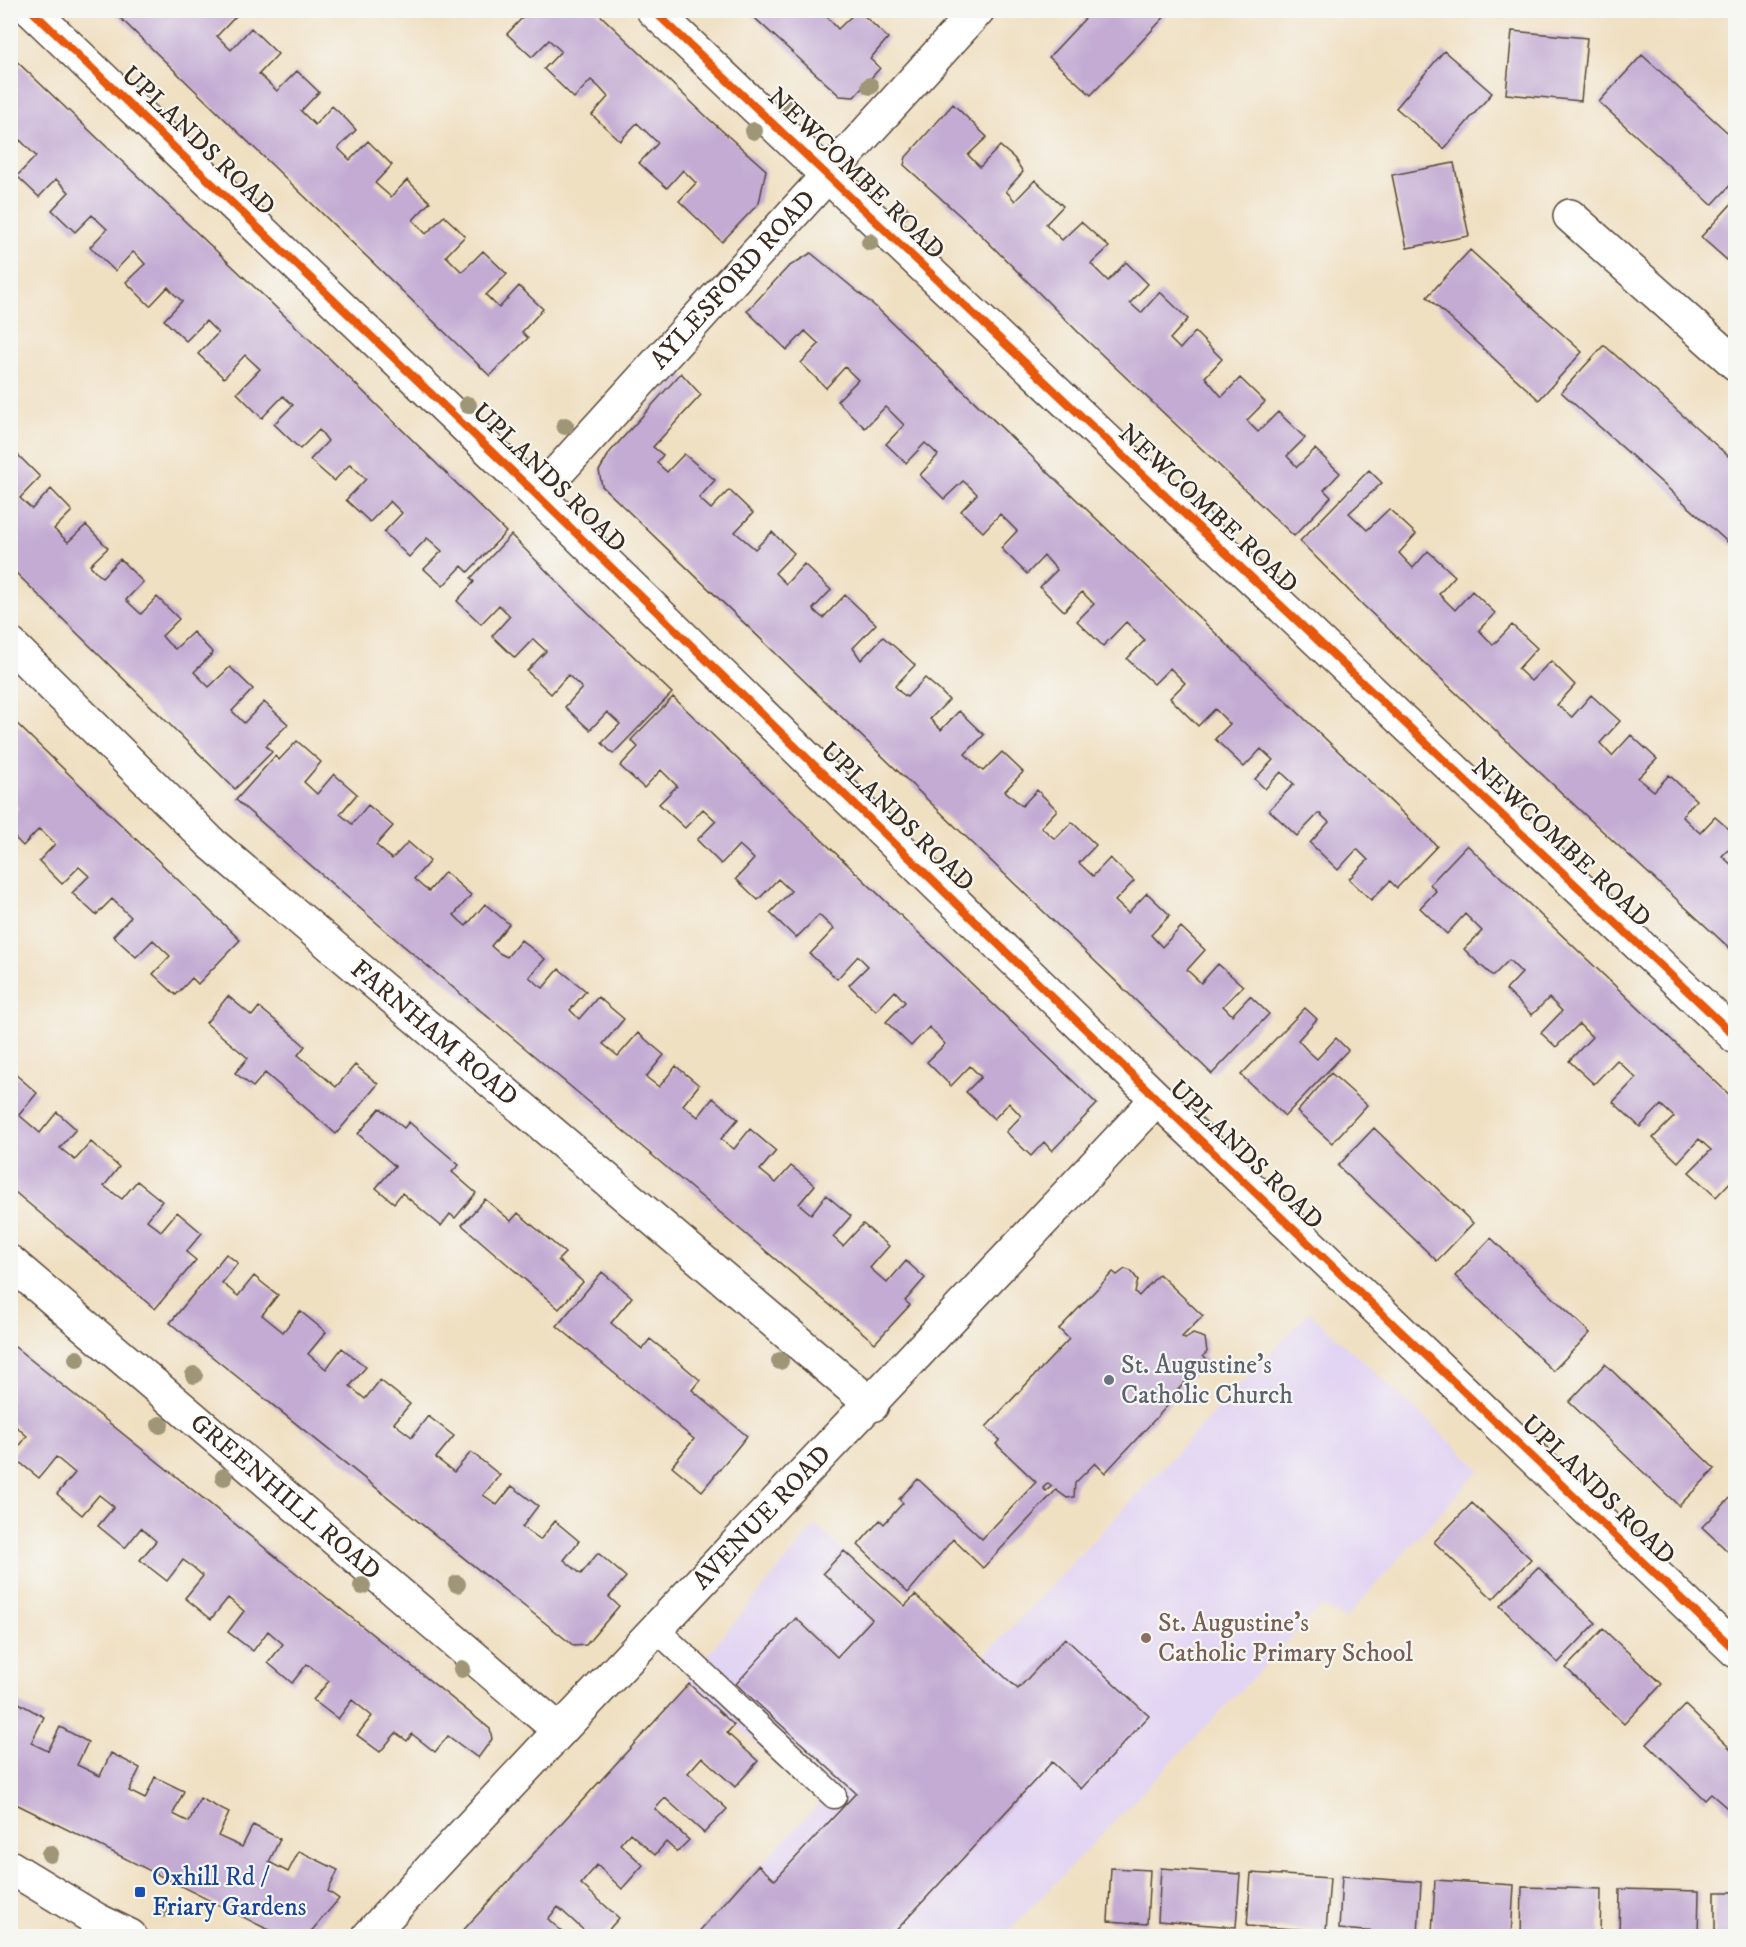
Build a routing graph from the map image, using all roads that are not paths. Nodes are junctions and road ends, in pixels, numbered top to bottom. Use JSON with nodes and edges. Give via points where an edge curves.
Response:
{"nodes":[{"id":1,"x":32,"y":10,"type":"edge"},
{"id":2,"x":653,"y":10,"type":"edge"},
{"id":3,"x":978,"y":10,"type":"edge"},
{"id":4,"x":826,"y":175,"type":"junction"},
{"id":5,"x":1570,"y":216,"type":"dead end"},
{"id":6,"x":1736,"y":364,"type":"edge"},
{"id":7,"x":537,"y":495,"type":"junction"},
{"id":8,"x":10,"y":644,"type":"edge"},
{"id":9,"x":1736,"y":1037,"type":"edge"},
{"id":10,"x":1157,"y":1099,"type":"junction"},
{"id":11,"x":10,"y":1262,"type":"edge"},
{"id":12,"x":872,"y":1405,"type":"junction"},
{"id":13,"x":656,"y":1629,"type":"junction"},
{"id":14,"x":1736,"y":1651,"type":"edge"},
{"id":15,"x":559,"y":1730,"type":"junction"},
{"id":16,"x":834,"y":1796,"type":"dead end"},
{"id":17,"x":10,"y":1867,"type":"edge"},
{"id":18,"x":93,"y":1928,"type":"edge"},
{"id":19,"x":130,"y":1936,"type":"edge"},
{"id":20,"x":369,"y":1936,"type":"edge"}],
"edges":[{"from":1,"to":7,"type":"street","name":"UPLANDS ROAD"},
{"from":2,"to":4,"type":"street","name":"NEWCOMBE ROAD"},
{"from":3,"to":4,"type":"street","name":"AYLESFORD ROAD"},
{"from":4,"to":7,"type":"street","name":"AYLESFORD ROAD"},
{"from":4,"to":9,"type":"street","name":"NEWCOMBE ROAD"},
{"from":5,"to":6,"type":"street"},
{"from":7,"to":10,"type":"street","name":"UPLANDS ROAD"},
{"from":8,"to":12,"type":"street","name":"FARNHAM ROAD","via":[[212,844]]},
{"from":10,"to":12,"type":"street","name":"AVENUE ROAD"},
{"from":10,"to":14,"type":"street","name":"UPLANDS ROAD"},
{"from":11,"to":15,"type":"street","name":"GREENHILL ROAD"},
{"from":12,"to":13,"type":"street","name":"AVENUE ROAD"},
{"from":13,"to":15,"type":"street","name":"AVENUE ROAD"},
{"from":13,"to":16,"type":"lane"},
{"from":15,"to":20,"type":"street","name":"AVENUE ROAD"},
{"from":17,"to":18,"type":"street"},
{"from":18,"to":19,"type":"street"}]}
